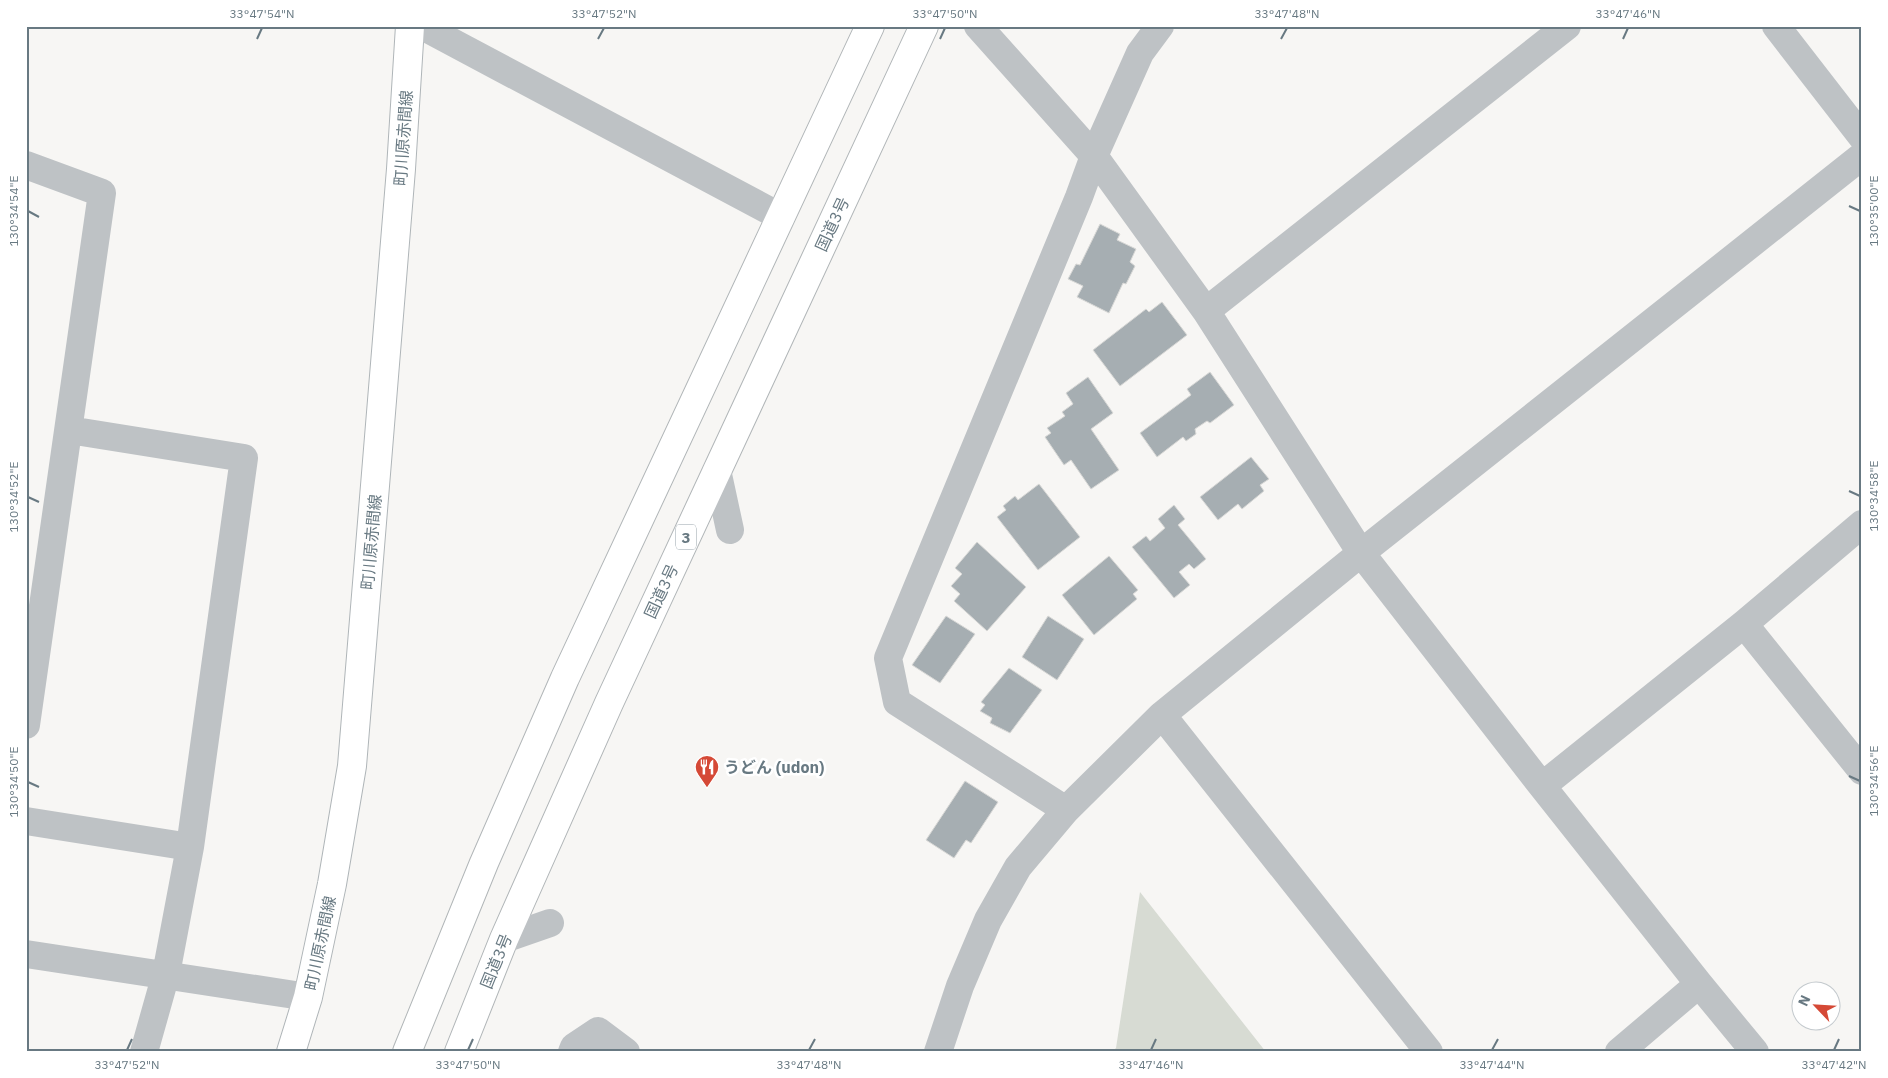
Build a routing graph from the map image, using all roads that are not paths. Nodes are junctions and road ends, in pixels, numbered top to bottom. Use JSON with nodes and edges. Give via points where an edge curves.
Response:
{"nodes":[{"id":1,"x":410,"y":26,"type":"edge"},
{"id":2,"x":422,"y":26,"type":"edge"},
{"id":3,"x":870,"y":26,"type":"edge"},
{"id":4,"x":924,"y":26,"type":"edge"},
{"id":5,"x":978,"y":26,"type":"edge"},
{"id":6,"x":1160,"y":26,"type":"edge"},
{"id":7,"x":1566,"y":26,"type":"edge"},
{"id":8,"x":1776,"y":26,"type":"edge"},
{"id":9,"x":1862,"y":138,"type":"edge"},
{"id":10,"x":1094,"y":156,"type":"junction"},
{"id":11,"x":1862,"y":156,"type":"edge"},
{"id":12,"x":26,"y":165,"type":"edge"},
{"id":13,"x":781,"y":217,"type":"junction"},
{"id":14,"x":1206,"y":311,"type":"junction"},
{"id":15,"x":69,"y":430,"type":"junction"},
{"id":16,"x":717,"y":470,"type":"junction"},
{"id":17,"x":1862,"y":524,"type":"edge"},
{"id":18,"x":730,"y":530,"type":"dead end"},
{"id":19,"x":1362,"y":553,"type":"junction"},
{"id":20,"x":1744,"y":624,"type":"junction"},
{"id":21,"x":1162,"y":715,"type":"junction"},
{"id":22,"x":26,"y":725,"type":"edge"},
{"id":23,"x":1862,"y":771,"type":"edge"},
{"id":24,"x":1542,"y":786,"type":"junction"},
{"id":25,"x":1066,"y":810,"type":"junction"},
{"id":26,"x":26,"y":821,"type":"edge"},
{"id":27,"x":190,"y":846,"type":"junction"},
{"id":28,"x":550,"y":923,"type":"dead end"},
{"id":29,"x":504,"y":939,"type":"junction"},
{"id":30,"x":26,"y":954,"type":"edge"},
{"id":31,"x":166,"y":974,"type":"junction"},
{"id":32,"x":1700,"y":984,"type":"junction"},
{"id":33,"x":308,"y":997,"type":"junction"},
{"id":34,"x":144,"y":1052,"type":"edge"},
{"id":35,"x":291,"y":1052,"type":"edge"},
{"id":36,"x":407,"y":1052,"type":"edge"},
{"id":37,"x":458,"y":1052,"type":"edge"},
{"id":38,"x":572,"y":1052,"type":"edge"},
{"id":39,"x":626,"y":1052,"type":"edge"},
{"id":40,"x":938,"y":1052,"type":"edge"},
{"id":41,"x":1429,"y":1052,"type":"edge"},
{"id":42,"x":1619,"y":1052,"type":"edge"},
{"id":43,"x":1755,"y":1052,"type":"edge"}],
"edges":[{"from":1,"to":33,"type":"main road","name":"町川原赤間線","via":[[352,766]]},
{"from":2,"to":13,"type":"street"},
{"from":3,"to":13,"type":"main road"},
{"from":4,"to":16,"type":"main road","name":"国道3号","number":"3"},
{"from":5,"to":10,"type":"street"},
{"from":6,"to":10,"type":"street","via":[[1140,54]]},
{"from":7,"to":14,"type":"street"},
{"from":8,"to":9,"type":"street"},
{"from":10,"to":14,"type":"street"},
{"from":10,"to":25,"type":"street","via":[[888,658],[897,702]]},
{"from":11,"to":19,"type":"street"},
{"from":12,"to":15,"type":"street","via":[[102,193]]},
{"from":13,"to":36,"type":"main road","via":[[565,678],[484,863]]},
{"from":14,"to":19,"type":"street"},
{"from":15,"to":22,"type":"street"},
{"from":15,"to":27,"type":"street","via":[[244,458]]},
{"from":16,"to":18,"type":"street"},
{"from":16,"to":29,"type":"main road","name":"国道3号","number":"3"},
{"from":17,"to":20,"type":"street"},
{"from":19,"to":21,"type":"street"},
{"from":19,"to":24,"type":"street"},
{"from":20,"to":23,"type":"street"},
{"from":20,"to":24,"type":"street"},
{"from":21,"to":25,"type":"street"},
{"from":21,"to":41,"type":"street"},
{"from":24,"to":32,"type":"street"},
{"from":25,"to":40,"type":"street","via":[[1018,867],[988,920],[960,986]]},
{"from":26,"to":27,"type":"street"},
{"from":27,"to":31,"type":"street"},
{"from":28,"to":29,"type":"street"},
{"from":29,"to":37,"type":"main road","name":"国道3号","number":"3"},
{"from":30,"to":31,"type":"street"},
{"from":31,"to":33,"type":"street"},
{"from":31,"to":34,"type":"street"},
{"from":32,"to":42,"type":"street"},
{"from":32,"to":43,"type":"street"},
{"from":33,"to":35,"type":"main road","name":"町川原赤間線"},
{"from":38,"to":39,"type":"street","via":[[574,1046],[598,1030]]}]}
